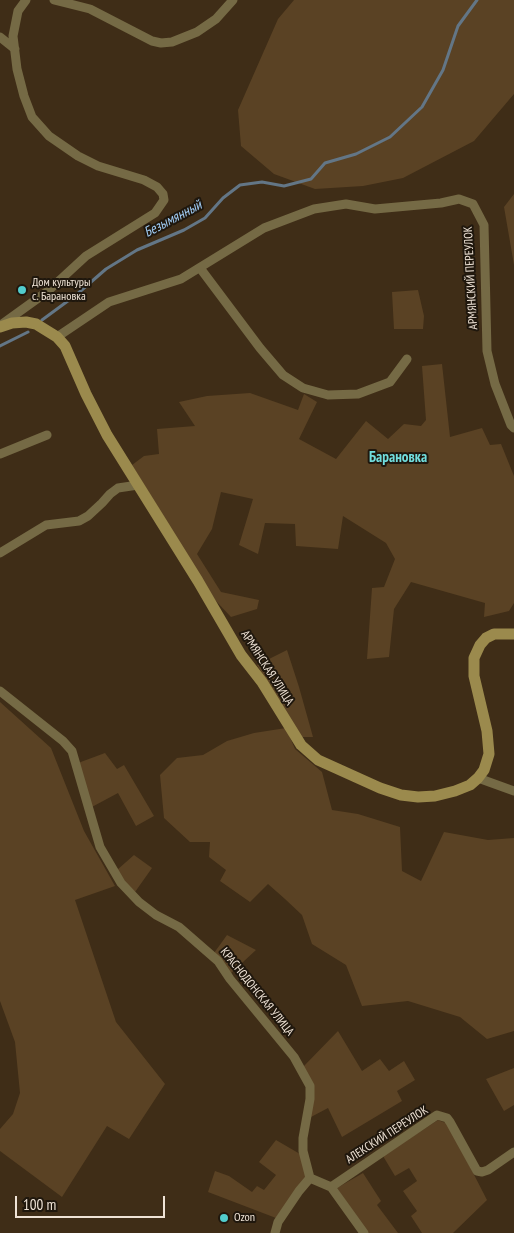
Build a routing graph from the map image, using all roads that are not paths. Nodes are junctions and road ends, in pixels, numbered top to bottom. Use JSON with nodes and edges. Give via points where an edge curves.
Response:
{"nodes":[{"id":1,"x":26,"y":0,"type":"edge"},
{"id":2,"x":54,"y":0,"type":"edge"},
{"id":3,"x":234,"y":0,"type":"edge"},
{"id":4,"x":0,"y":37,"type":"edge"},
{"id":5,"x":15,"y":49,"type":"junction"},
{"id":6,"x":200,"y":268,"type":"junction"},
{"id":7,"x":0,"y":327,"type":"edge"},
{"id":8,"x":57,"y":337,"type":"junction"},
{"id":9,"x":406,"y":359,"type":"dead end"},
{"id":10,"x":514,"y":428,"type":"edge"},
{"id":11,"x":47,"y":435,"type":"dead end"},
{"id":12,"x":0,"y":454,"type":"edge"},
{"id":13,"x":138,"y":485,"type":"junction"},
{"id":14,"x":0,"y":553,"type":"edge"},
{"id":15,"x":514,"y":634,"type":"edge"},
{"id":16,"x":0,"y":691,"type":"edge"},
{"id":17,"x":478,"y":778,"type":"junction"},
{"id":18,"x":514,"y":792,"type":"edge"},
{"id":19,"x":514,"y":1152,"type":"edge"},
{"id":20,"x":310,"y":1178,"type":"junction"},
{"id":21,"x":330,"y":1187,"type":"junction"},
{"id":22,"x":275,"y":1233,"type":"edge"},
{"id":23,"x":364,"y":1233,"type":"edge"}],
"edges":[{"from":1,"to":5,"type":"street","via":[[18,10],[15,22]]},
{"from":2,"to":3,"type":"street","via":[[90,9],[161,43],[197,32],[216,19]]},
{"from":4,"to":5,"type":"street"},
{"from":5,"to":7,"type":"street","via":[[26,103],[32,118],[49,136],[98,166],[157,186],[164,200],[155,213],[86,256],[48,291]]},
{"from":6,"to":8,"type":"street","name":"АРМЯНСКИЙ ПЕРЕУЛОК","via":[[181,279],[109,302]]},
{"from":6,"to":9,"type":"street","via":[[283,375],[303,388],[328,395],[358,394],[390,382]]},
{"from":6,"to":10,"type":"street","name":"АРМЯНСКИЙ ПЕРЕУЛОК","via":[[264,228],[314,209],[346,204],[375,209],[441,204],[459,199],[473,204],[484,225],[487,351],[495,384]]},
{"from":7,"to":8,"type":"street","name":"АРМЯНСКАЯ УЛИЦА","via":[[26,322],[36,324]]},
{"from":8,"to":13,"type":"street","name":"АРМЯНСКАЯ УЛИЦА","via":[[66,346],[107,435]]},
{"from":11,"to":12,"type":"street"},
{"from":13,"to":14,"type":"street","via":[[118,488],[79,521],[46,526]]},
{"from":13,"to":17,"type":"street","name":"АРМЯНСКАЯ УЛИЦА","via":[[241,655],[262,682],[301,746],[323,763],[401,795],[435,796],[470,785]]},
{"from":15,"to":17,"type":"street","via":[[494,634],[486,638],[474,658],[474,676],[489,754]]},
{"from":16,"to":20,"type":"street","name":"КРАСНОДОНСКАЯ УЛИЦА","via":[[72,751],[100,847],[121,883],[139,902],[179,927],[218,962],[294,1057],[310,1086],[303,1138]]},
{"from":17,"to":18,"type":"street"},
{"from":19,"to":21,"type":"street","name":"АЛЕКСКИЙ ПЕРЕУЛОК","via":[[488,1170],[477,1171],[450,1122],[437,1116]]},
{"from":20,"to":21,"type":"street"},
{"from":20,"to":22,"type":"street","via":[[278,1222]]},
{"from":21,"to":23,"type":"street"}]}
